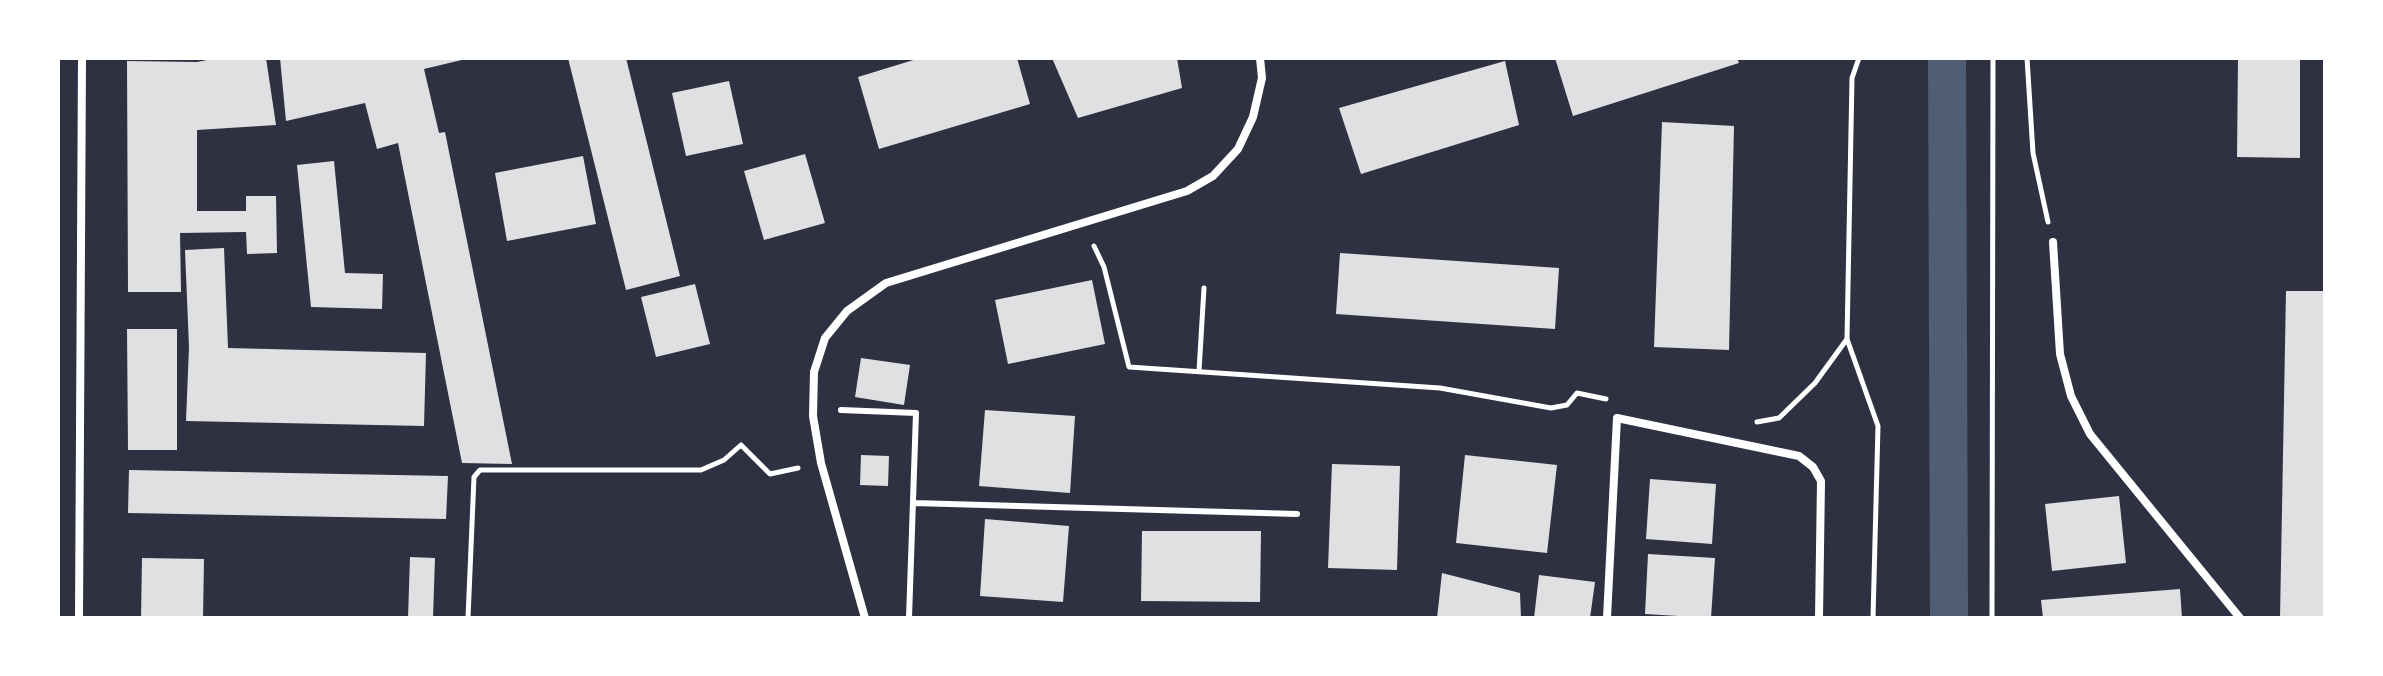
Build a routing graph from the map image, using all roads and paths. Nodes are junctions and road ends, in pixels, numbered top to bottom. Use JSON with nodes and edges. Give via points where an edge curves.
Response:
{"nodes":[{"id":1,"x":82,"y":58,"type":"edge"},
{"id":2,"x":1260,"y":58,"type":"edge"},
{"id":3,"x":1859,"y":58,"type":"edge"},
{"id":4,"x":1993,"y":58,"type":"edge"},
{"id":5,"x":2027,"y":58,"type":"edge"},
{"id":6,"x":2053,"y":242,"type":"joint"},
{"id":7,"x":1094,"y":246,"type":"dead end"},
{"id":8,"x":1204,"y":288,"type":"dead end"},
{"id":9,"x":1847,"y":339,"type":"junction"},
{"id":10,"x":1199,"y":371,"type":"junction"},
{"id":11,"x":1607,"y":399,"type":"dead end"},
{"id":12,"x":841,"y":410,"type":"dead end"},
{"id":13,"x":1753,"y":423,"type":"dead end"},
{"id":14,"x":798,"y":468,"type":"dead end"},
{"id":15,"x":914,"y":503,"type":"junction"},
{"id":16,"x":1297,"y":514,"type":"dead end"},
{"id":17,"x":79,"y":618,"type":"edge"},
{"id":18,"x":468,"y":618,"type":"edge"},
{"id":19,"x":865,"y":618,"type":"edge"},
{"id":20,"x":909,"y":618,"type":"edge"},
{"id":21,"x":1607,"y":618,"type":"edge"},
{"id":22,"x":1819,"y":618,"type":"edge"},
{"id":23,"x":1873,"y":618,"type":"edge"},
{"id":24,"x":1992,"y":618,"type":"edge"},
{"id":25,"x":2240,"y":618,"type":"edge"}],
"edges":[{"from":1,"to":17,"type":"street"},
{"from":2,"to":19,"type":"street","via":[[1262,78],[1253,117],[1238,149],[1213,176],[1187,191],[886,283],[847,311],[825,338],[814,372],[813,416]]},
{"from":3,"to":9,"type":"path","via":[[1852,78]]},
{"from":4,"to":24,"type":"path"},
{"from":5,"to":6,"type":"path","via":[[2033,153]]},
{"from":6,"to":25,"type":"street","via":[[2060,354],[2071,396],[2090,434]]},
{"from":7,"to":10,"type":"path","via":[[1129,367]]},
{"from":8,"to":10,"type":"path"},
{"from":9,"to":13,"type":"path","via":[[1815,383],[1779,418]]},
{"from":9,"to":23,"type":"path","via":[[1878,426]]},
{"from":10,"to":11,"type":"path","via":[[1440,388],[1551,408],[1567,405],[1577,393]]},
{"from":12,"to":15,"type":"lane","via":[[916,413]]},
{"from":14,"to":18,"type":"path","via":[[770,474],[741,445],[701,470],[480,470],[474,477]]},
{"from":15,"to":16,"type":"lane"},
{"from":15,"to":20,"type":"lane"},
{"from":21,"to":22,"type":"street","via":[[1617,418],[1799,456],[1813,467],[1821,481]]}]}
